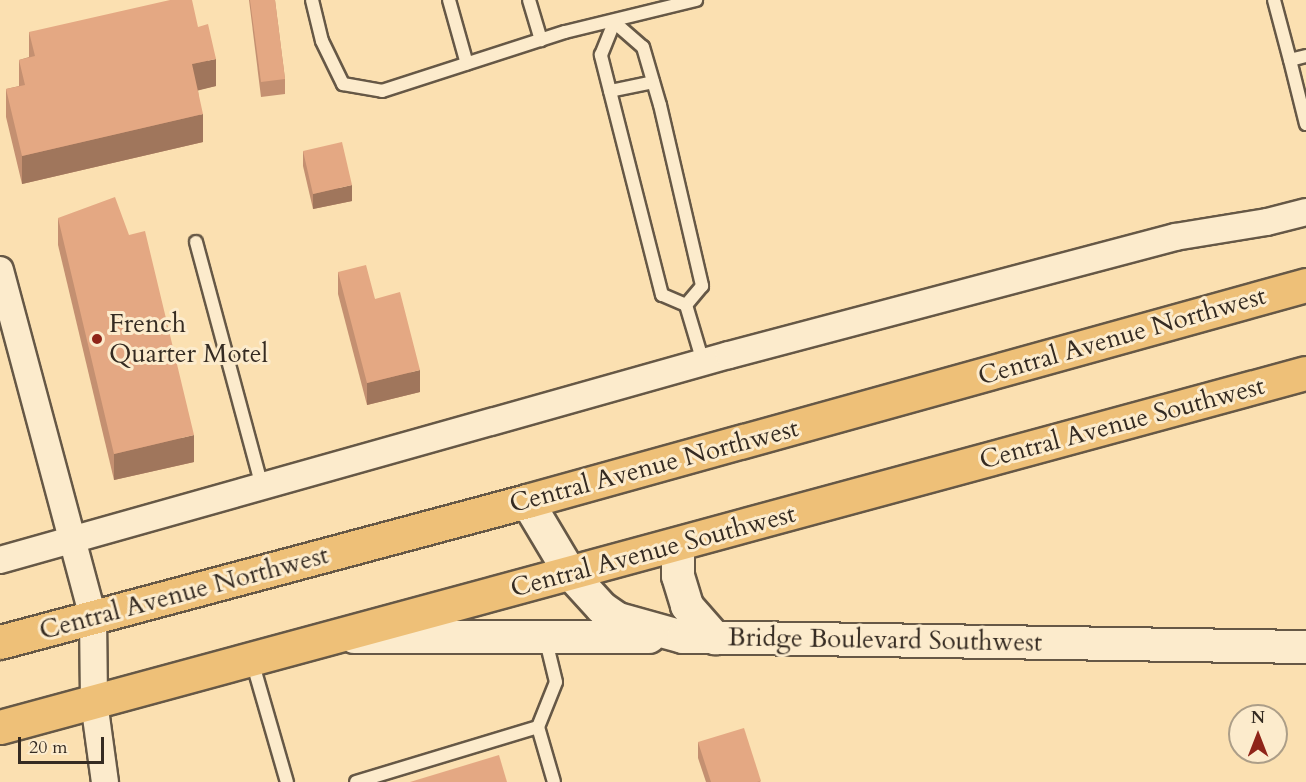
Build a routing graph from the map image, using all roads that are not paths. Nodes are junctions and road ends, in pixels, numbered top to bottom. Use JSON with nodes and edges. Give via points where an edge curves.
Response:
{"nodes":[{"id":1,"x":312,"y":0,"type":"edge"},
{"id":2,"x":449,"y":0,"type":"edge"},
{"id":3,"x":529,"y":0,"type":"edge"},
{"id":4,"x":696,"y":0,"type":"edge"},
{"id":5,"x":1274,"y":0,"type":"edge"},
{"id":6,"x":614,"y":22,"type":"junction"},
{"id":7,"x":541,"y":40,"type":"junction"},
{"id":8,"x":1306,"y":56,"type":"edge"},
{"id":9,"x":1290,"y":60,"type":"junction"},
{"id":10,"x":466,"y":64,"type":"junction"},
{"id":11,"x":653,"y":82,"type":"junction"},
{"id":12,"x":610,"y":91,"type":"junction"},
{"id":13,"x":1306,"y":124,"type":"edge"},
{"id":14,"x":1306,"y":212,"type":"edge"},
{"id":15,"x":196,"y":242,"type":"dead end"},
{"id":16,"x":0,"y":270,"type":"edge"},
{"id":17,"x":1306,"y":285,"type":"edge"},
{"id":18,"x":686,"y":305,"type":"junction"},
{"id":19,"x":703,"y":362,"type":"junction"},
{"id":20,"x":1306,"y":373,"type":"edge"},
{"id":21,"x":262,"y":487,"type":"junction"},
{"id":22,"x":527,"y":501,"type":"junction"},
{"id":23,"x":72,"y":541,"type":"junction"},
{"id":24,"x":678,"y":544,"type":"junction"},
{"id":25,"x":0,"y":560,"type":"edge"},
{"id":26,"x":570,"y":573,"type":"junction"},
{"id":27,"x":93,"y":617,"type":"junction"},
{"id":28,"x":336,"y":637,"type":"junction"},
{"id":29,"x":545,"y":637,"type":"junction"},
{"id":30,"x":683,"y":637,"type":"junction"},
{"id":31,"x":715,"y":638,"type":"junction"},
{"id":32,"x":0,"y":642,"type":"edge"},
{"id":33,"x":1306,"y":647,"type":"edge"},
{"id":34,"x":252,"y":660,"type":"junction"},
{"id":35,"x":94,"y":702,"type":"junction"},
{"id":36,"x":0,"y":727,"type":"edge"},
{"id":37,"x":538,"y":727,"type":"junction"},
{"id":38,"x":105,"y":782,"type":"edge"},
{"id":39,"x":287,"y":782,"type":"edge"},
{"id":40,"x":356,"y":782,"type":"edge"},
{"id":41,"x":554,"y":782,"type":"edge"}],
"edges":[{"from":1,"to":10,"type":"lane","via":[[322,41],[343,84],[382,91]]},
{"from":2,"to":10,"type":"lane"},
{"from":3,"to":7,"type":"lane"},
{"from":4,"to":6,"type":"lane"},
{"from":5,"to":9,"type":"lane"},
{"from":6,"to":7,"type":"lane"},
{"from":6,"to":11,"type":"lane","via":[[643,47]]},
{"from":6,"to":12,"type":"lane","via":[[600,55]]},
{"from":7,"to":10,"type":"lane"},
{"from":8,"to":9,"type":"lane"},
{"from":9,"to":13,"type":"lane"},
{"from":11,"to":12,"type":"lane"},
{"from":11,"to":18,"type":"lane","via":[[702,286]]},
{"from":12,"to":18,"type":"lane","via":[[662,295]]},
{"from":14,"to":19,"type":"street","via":[[1175,237]]},
{"from":15,"to":21,"type":"lane"},
{"from":16,"to":23,"type":"street"},
{"from":17,"to":22,"type":"main road","name":"Central Avenue Northwest"},
{"from":18,"to":19,"type":"lane"},
{"from":19,"to":21,"type":"street"},
{"from":20,"to":24,"type":"main road","name":"Central Avenue Southwest"},
{"from":21,"to":23,"type":"street"},
{"from":22,"to":26,"type":"street","name":"Bridge Boulevard Southwest"},
{"from":22,"to":27,"type":"main road","name":"Central Avenue Northwest"},
{"from":23,"to":25,"type":"street"},
{"from":23,"to":27,"type":"street"},
{"from":24,"to":26,"type":"main road","name":"Central Avenue Southwest"},
{"from":24,"to":31,"type":"street","via":[[678,576],[687,606]]},
{"from":26,"to":28,"type":"main road","name":"Central Avenue Southwest"},
{"from":26,"to":30,"type":"street","name":"Bridge Boulevard Southwest","via":[[602,608],[618,619]]},
{"from":27,"to":32,"type":"main road","name":"Central Avenue Northwest"},
{"from":27,"to":35,"type":"street"},
{"from":28,"to":29,"type":"street"},
{"from":28,"to":34,"type":"main road","name":"Central Avenue Southwest"},
{"from":29,"to":30,"type":"street"},
{"from":29,"to":37,"type":"lane","via":[[556,682]]},
{"from":30,"to":31,"type":"street","name":"Bridge Boulevard Southwest"},
{"from":31,"to":33,"type":"street","name":"Bridge Boulevard Southwest"},
{"from":34,"to":35,"type":"main road","name":"Central Avenue Southwest"},
{"from":34,"to":39,"type":"lane"},
{"from":35,"to":36,"type":"main road","name":"Central Avenue Southwest"},
{"from":35,"to":38,"type":"street"},
{"from":37,"to":40,"type":"lane"},
{"from":37,"to":41,"type":"lane"}]}
